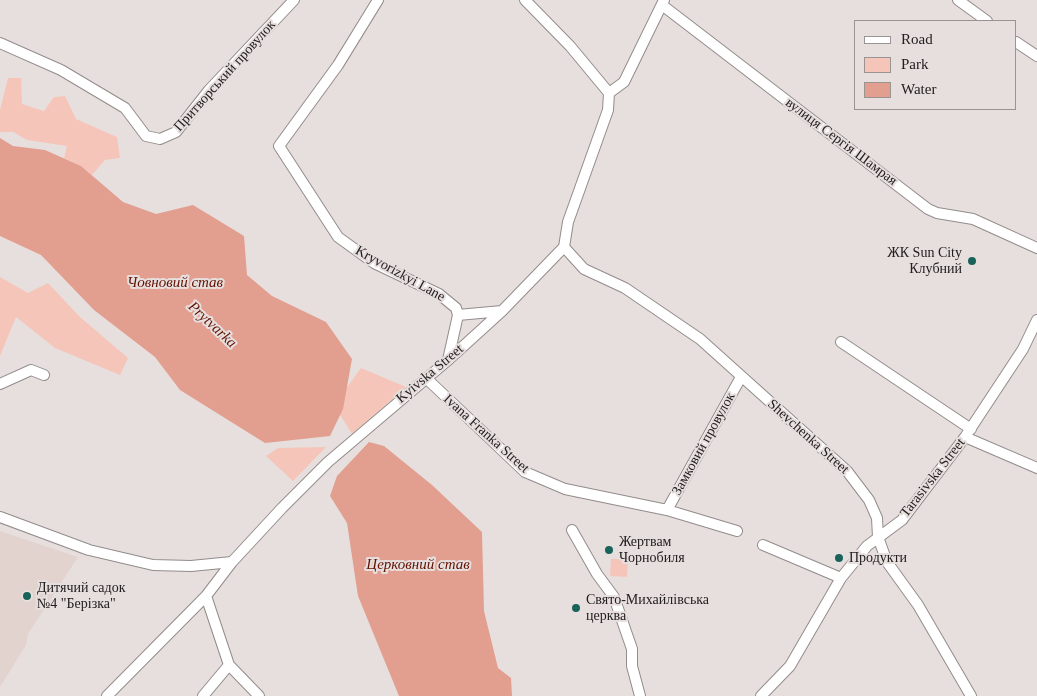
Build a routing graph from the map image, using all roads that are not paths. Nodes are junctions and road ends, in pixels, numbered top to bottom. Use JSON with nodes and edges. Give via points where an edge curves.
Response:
{"nodes":[{"id":1,"x":294,"y":0,"type":"edge"},
{"id":2,"x":378,"y":0,"type":"edge"},
{"id":3,"x":525,"y":0,"type":"edge"},
{"id":4,"x":958,"y":0,"type":"edge"},
{"id":5,"x":663,"y":2,"type":"edge"},
{"id":6,"x":986,"y":20,"type":"edge"},
{"id":7,"x":0,"y":43,"type":"edge"},
{"id":8,"x":1017,"y":43,"type":"edge"},
{"id":9,"x":1037,"y":56,"type":"edge"},
{"id":10,"x":609,"y":93,"type":"junction"},
{"id":11,"x":564,"y":247,"type":"junction"},
{"id":12,"x":1037,"y":248,"type":"edge"},
{"id":13,"x":502,"y":311,"type":"junction"},
{"id":14,"x":458,"y":315,"type":"junction"},
{"id":15,"x":1037,"y":320,"type":"edge"},
{"id":16,"x":841,"y":342,"type":"dead end"},
{"id":17,"x":447,"y":361,"type":"junction"},
{"id":18,"x":44,"y":375,"type":"dead end"},
{"id":19,"x":741,"y":377,"type":"junction"},
{"id":20,"x":426,"y":378,"type":"junction"},
{"id":21,"x":0,"y":384,"type":"edge"},
{"id":22,"x":968,"y":433,"type":"junction"},
{"id":23,"x":1037,"y":468,"type":"edge"},
{"id":24,"x":666,"y":510,"type":"junction"},
{"id":25,"x":0,"y":517,"type":"edge"},
{"id":26,"x":572,"y":530,"type":"dead end"},
{"id":27,"x":737,"y":531,"type":"dead end"},
{"id":28,"x":878,"y":537,"type":"junction"},
{"id":29,"x":763,"y":545,"type":"dead end"},
{"id":30,"x":232,"y":562,"type":"junction"},
{"id":31,"x":841,"y":578,"type":"junction"},
{"id":32,"x":206,"y":596,"type":"junction"},
{"id":33,"x":229,"y":665,"type":"junction"},
{"id":34,"x":107,"y":696,"type":"edge"},
{"id":35,"x":203,"y":696,"type":"edge"},
{"id":36,"x":258,"y":696,"type":"edge"},
{"id":37,"x":640,"y":696,"type":"edge"},
{"id":38,"x":761,"y":696,"type":"edge"},
{"id":39,"x":971,"y":696,"type":"edge"}],
"edges":[{"from":1,"to":7,"type":"street","name":"Притворський провулок","via":[[209,90],[176,132],[160,139],[146,136],[125,108],[61,70]]},
{"from":2,"to":14,"type":"street","name":"Kryvorizkyi Lane","via":[[338,64],[279,146],[338,237],[374,263],[439,294],[456,308]]},
{"from":3,"to":10,"type":"street","via":[[570,46]]},
{"from":4,"to":6,"type":"street"},
{"from":5,"to":10,"type":"street","via":[[624,82]]},
{"from":5,"to":12,"type":"street","name":"вулиця Сергія Шамрая","via":[[928,209],[973,219]]},
{"from":8,"to":9,"type":"street"},
{"from":10,"to":11,"type":"street","via":[[608,110],[568,222]]},
{"from":11,"to":13,"type":"street","name":"Kyivska Street"},
{"from":11,"to":19,"type":"street","name":"Shevchenka Street","via":[[584,269],[625,288],[700,339]]},
{"from":13,"to":14,"type":"street"},
{"from":13,"to":17,"type":"street","name":"Kyivska Street"},
{"from":14,"to":17,"type":"street"},
{"from":15,"to":22,"type":"street","name":"Tarasivska Street","via":[[1023,349]]},
{"from":16,"to":22,"type":"street"},
{"from":17,"to":20,"type":"street","name":"Kyivska Street"},
{"from":18,"to":21,"type":"street","via":[[31,370]]},
{"from":19,"to":24,"type":"street","name":"Замковий провулок"},
{"from":19,"to":28,"type":"street","name":"Shevchenka Street","via":[[847,471],[869,500],[877,518]]},
{"from":20,"to":24,"type":"street","name":"Ivana Franka Street","via":[[525,472],[564,489]]},
{"from":20,"to":30,"type":"street","name":"Kyivska Street","via":[[328,462]]},
{"from":22,"to":23,"type":"street"},
{"from":22,"to":28,"type":"street","name":"Tarasivska Street","via":[[902,520]]},
{"from":24,"to":27,"type":"street","name":"Ivana Franka Street"},
{"from":25,"to":30,"type":"street","via":[[88,550],[153,565]]},
{"from":26,"to":37,"type":"street","via":[[614,597],[632,649],[632,666]]},
{"from":28,"to":31,"type":"street","name":"Tarasivska Street"},
{"from":28,"to":39,"type":"street","name":"Shevchenka Street","via":[[887,562],[918,605]]},
{"from":29,"to":31,"type":"street"},
{"from":30,"to":32,"type":"street","name":"Kyivska Street"},
{"from":31,"to":38,"type":"street","name":"Tarasivska Street","via":[[790,666]]},
{"from":32,"to":33,"type":"street"},
{"from":32,"to":34,"type":"street","name":"Kyivska Street"},
{"from":33,"to":35,"type":"street"},
{"from":33,"to":36,"type":"street"}]}
